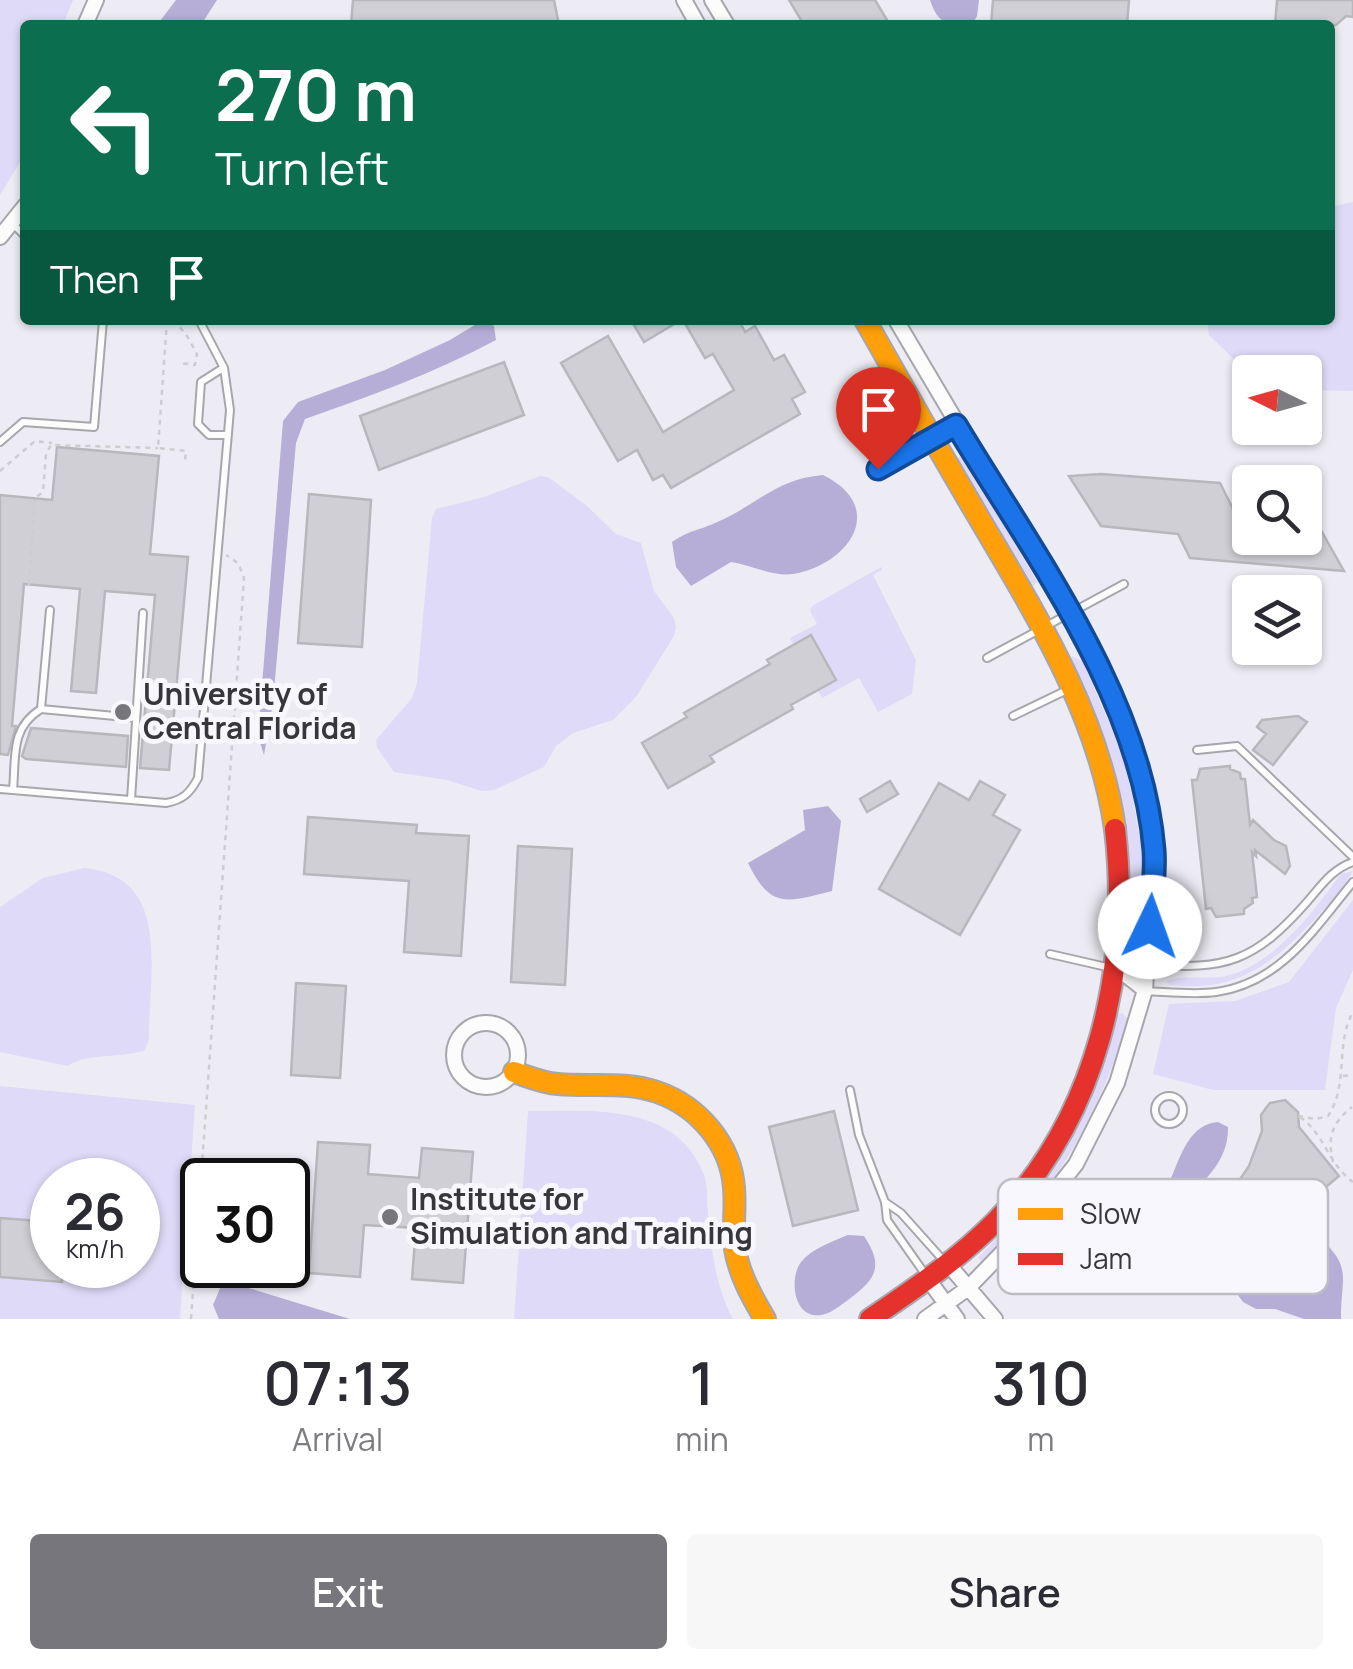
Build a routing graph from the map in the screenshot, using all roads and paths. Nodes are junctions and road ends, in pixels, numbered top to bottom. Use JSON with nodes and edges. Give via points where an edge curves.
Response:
{"nodes":[{"id":1,"x":20,"y":213,"type":"edge"},
{"id":2,"x":12,"y":223,"type":"junction"},
{"id":3,"x":20,"y":231,"type":"edge"},
{"id":4,"x":0,"y":236,"type":"edge"},
{"id":5,"x":103,"y":325,"type":"edge"},
{"id":6,"x":170,"y":325,"type":"edge"},
{"id":7,"x":176,"y":325,"type":"edge"},
{"id":8,"x":202,"y":325,"type":"edge"},
{"id":9,"x":868,"y":325,"type":"edge"},
{"id":10,"x":899,"y":325,"type":"edge"},
{"id":11,"x":180,"y":363,"type":"dead end"},
{"id":12,"x":224,"y":368,"type":"junction"},
{"id":13,"x":956,"y":425,"type":"junction"},
{"id":14,"x":228,"y":435,"type":"junction"},
{"id":15,"x":932,"y":438,"type":"junction"},
{"id":16,"x":0,"y":442,"type":"edge"},
{"id":17,"x":54,"y":443,"type":"junction"},
{"id":18,"x":158,"y":448,"type":"junction"},
{"id":19,"x":185,"y":461,"type":"dead end"},
{"id":20,"x":878,"y":469,"type":"dead end"},
{"id":21,"x":0,"y":471,"type":"edge"},
{"id":22,"x":218,"y":552,"type":"junction"},
{"id":23,"x":1124,"y":584,"type":"dead end"},
{"id":24,"x":29,"y":585,"type":"dead end"},
{"id":25,"x":50,"y":610,"type":"dead end"},
{"id":26,"x":1068,"y":612,"type":"junction"},
{"id":27,"x":142,"y":613,"type":"dead end"},
{"id":28,"x":1043,"y":627,"type":"junction"},
{"id":29,"x":987,"y":658,"type":"dead end"},
{"id":30,"x":1073,"y":688,"type":"junction"},
{"id":31,"x":42,"y":710,"type":"junction"},
{"id":32,"x":1013,"y":716,"type":"dead end"},
{"id":33,"x":136,"y":718,"type":"junction"},
{"id":34,"x":1197,"y":750,"type":"dead end"},
{"id":35,"x":0,"y":790,"type":"edge"},
{"id":36,"x":13,"y":790,"type":"junction"},
{"id":37,"x":131,"y":800,"type":"junction"},
{"id":38,"x":1353,"y":859,"type":"edge"},
{"id":39,"x":1353,"y":882,"type":"edge"},
{"id":40,"x":1050,"y":954,"type":"dead end"},
{"id":41,"x":1148,"y":964,"type":"junction"},
{"id":42,"x":1118,"y":969,"type":"junction"},
{"id":43,"x":1144,"y":990,"type":"junction"},
{"id":44,"x":1353,"y":1012,"type":"edge"},
{"id":45,"x":514,"y":1072,"type":"junction"},
{"id":46,"x":1353,"y":1075,"type":"edge"},
{"id":47,"x":1342,"y":1076,"type":"junction"},
{"id":48,"x":850,"y":1090,"type":"dead end"},
{"id":49,"x":1352,"y":1107,"type":"edge"},
{"id":50,"x":1182,"y":1116,"type":"joint"},
{"id":51,"x":1328,"y":1116,"type":"junction"},
{"id":52,"x":1334,"y":1124,"type":"junction"},
{"id":53,"x":1334,"y":1163,"type":"junction"},
{"id":54,"x":1029,"y":1179,"type":"edge"},
{"id":55,"x":1064,"y":1179,"type":"edge"},
{"id":56,"x":1353,"y":1182,"type":"edge"},
{"id":57,"x":885,"y":1202,"type":"junction"},
{"id":58,"x":998,"y":1216,"type":"edge"},
{"id":59,"x":998,"y":1257,"type":"edge"},
{"id":60,"x":948,"y":1264,"type":"junction"},
{"id":61,"x":928,"y":1280,"type":"junction"},
{"id":62,"x":968,"y":1288,"type":"junction"},
{"id":63,"x":947,"y":1304,"type":"junction"},
{"id":64,"x":191,"y":1319,"type":"edge"},
{"id":65,"x":765,"y":1319,"type":"edge"},
{"id":66,"x":870,"y":1319,"type":"edge"},
{"id":67,"x":926,"y":1319,"type":"edge"},
{"id":68,"x":957,"y":1319,"type":"edge"},
{"id":69,"x":995,"y":1319,"type":"edge"}],
"edges":[{"from":1,"to":2,"type":"street"},
{"from":2,"to":3,"type":"lane"},
{"from":2,"to":4,"type":"street"},
{"from":5,"to":16,"type":"lane","via":[[94,427],[24,422]]},
{"from":6,"to":18,"type":"path"},
{"from":7,"to":11,"type":"path","via":[[197,354],[195,365]]},
{"from":8,"to":12,"type":"lane"},
{"from":9,"to":15,"type":"street"},
{"from":10,"to":13,"type":"street"},
{"from":12,"to":14,"type":"lane"},
{"from":12,"to":14,"type":"lane","via":[[202,382],[198,424],[203,432]]},
{"from":13,"to":15,"type":"lane"},
{"from":13,"to":26,"type":"street"},
{"from":14,"to":22,"type":"lane"},
{"from":15,"to":20,"type":"lane"},
{"from":15,"to":28,"type":"street"},
{"from":17,"to":18,"type":"path"},
{"from":17,"to":21,"type":"path","via":[[35,441]]},
{"from":17,"to":24,"type":"path","via":[[46,454],[43,492],[35,498]]},
{"from":18,"to":19,"type":"path","via":[[186,450]]},
{"from":22,"to":37,"type":"lane","via":[[198,778],[178,801]]},
{"from":22,"to":64,"type":"path","via":[[238,563],[244,578]]},
{"from":23,"to":26,"type":"lane"},
{"from":25,"to":31,"type":"lane"},
{"from":26,"to":28,"type":"lane"},
{"from":26,"to":41,"type":"street","via":[[1136,750],[1154,852]]},
{"from":27,"to":33,"type":"lane"},
{"from":28,"to":29,"type":"lane"},
{"from":28,"to":30,"type":"street"},
{"from":30,"to":32,"type":"lane"},
{"from":30,"to":42,"type":"street","via":[[1107,777],[1121,878]]},
{"from":31,"to":33,"type":"lane"},
{"from":31,"to":36,"type":"lane","via":[[19,728]]},
{"from":33,"to":37,"type":"lane"},
{"from":34,"to":38,"type":"lane","via":[[1237,746]]},
{"from":35,"to":36,"type":"lane"},
{"from":36,"to":37,"type":"lane"},
{"from":38,"to":41,"type":"lane","via":[[1337,868],[1279,934],[1248,955],[1203,965]]},
{"from":39,"to":43,"type":"lane","via":[[1294,954],[1262,977],[1215,992]]},
{"from":40,"to":42,"type":"lane"},
{"from":41,"to":42,"type":"street"},
{"from":41,"to":43,"type":"street"},
{"from":42,"to":43,"type":"street"},
{"from":42,"to":54,"type":"street","via":[[1102,1046],[1060,1133]]},
{"from":43,"to":55,"type":"street","via":[[1117,1083]]},
{"from":44,"to":47,"type":"path"},
{"from":45,"to":45,"type":"street","via":[[518,1052],[501,1026],[481,1024],[458,1039],[456,1068],[472,1084],[494,1087]]},
{"from":45,"to":65,"type":"street","via":[[544,1082],[657,1092],[708,1124],[732,1173],[735,1250]]},
{"from":46,"to":47,"type":"path"},
{"from":47,"to":51,"type":"path"},
{"from":48,"to":57,"type":"lane"},
{"from":49,"to":52,"type":"path"},
{"from":50,"to":50,"type":"lane","via":[[1162,1123],[1157,1103],[1177,1098]]},
{"from":51,"to":52,"type":"path"},
{"from":51,"to":53,"type":"path","via":[[1298,1116],[1315,1127]]},
{"from":52,"to":53,"type":"path"},
{"from":53,"to":56,"type":"path"},
{"from":57,"to":60,"type":"lane"},
{"from":57,"to":61,"type":"lane","via":[[887,1220]]},
{"from":58,"to":60,"type":"street"},
{"from":59,"to":62,"type":"street"},
{"from":60,"to":61,"type":"street"},
{"from":60,"to":62,"type":"street"},
{"from":61,"to":63,"type":"street"},
{"from":61,"to":66,"type":"street"},
{"from":62,"to":63,"type":"street"},
{"from":62,"to":69,"type":"street"},
{"from":63,"to":67,"type":"street"},
{"from":63,"to":68,"type":"street"}]}
